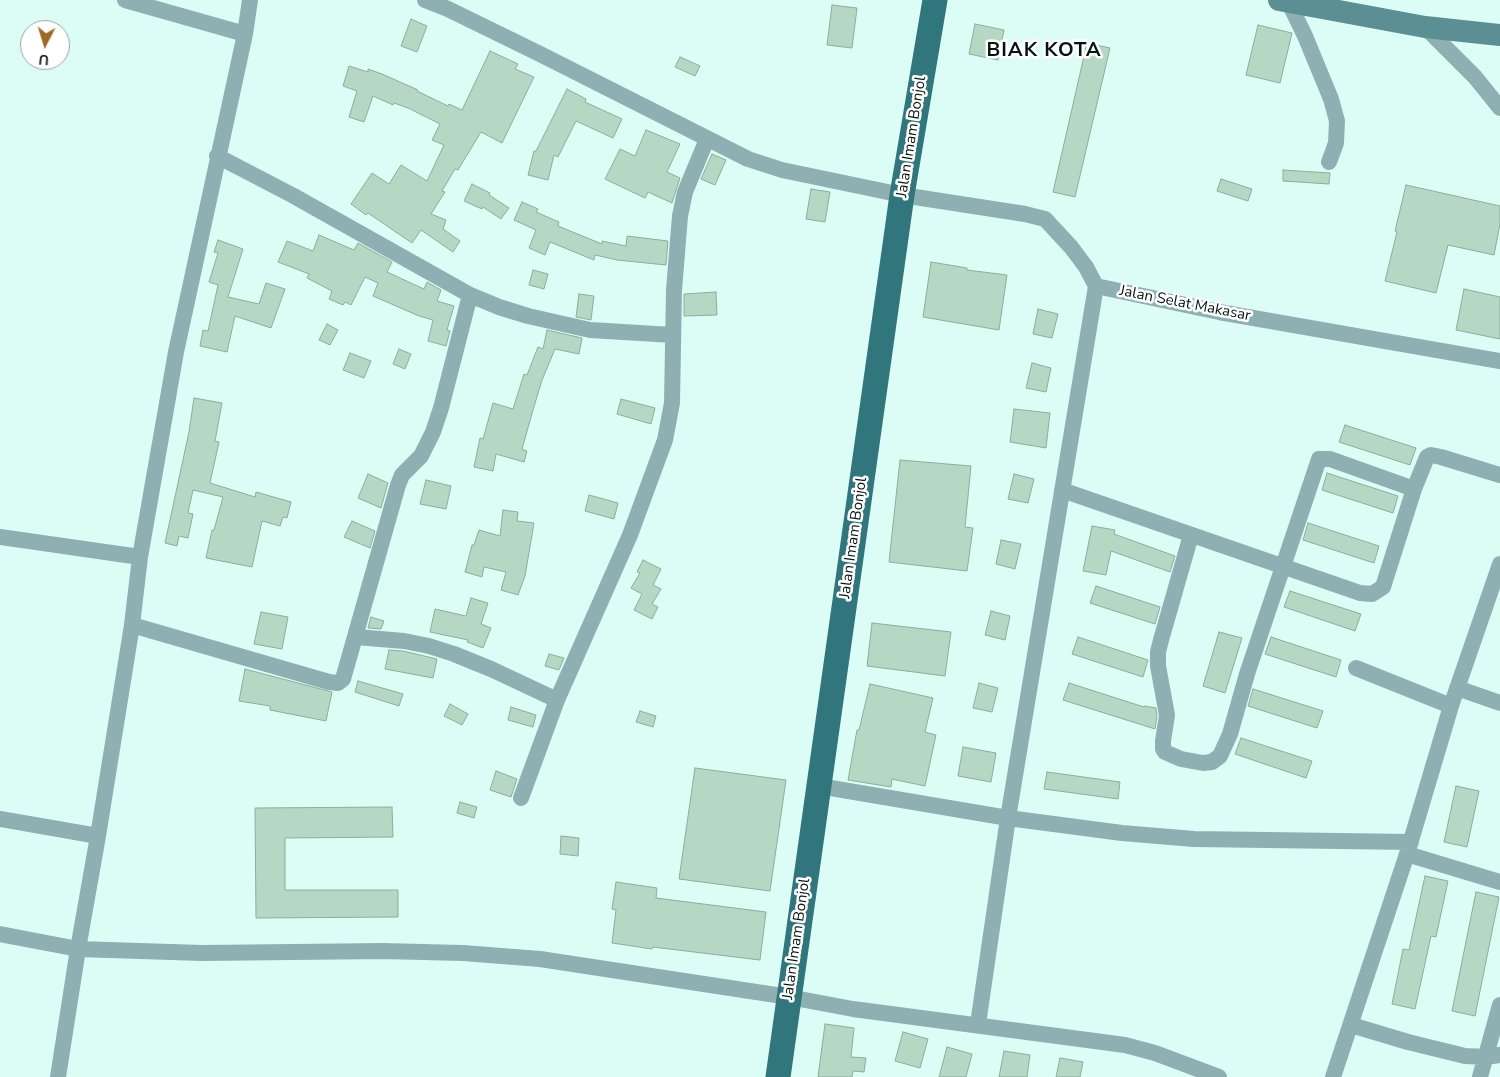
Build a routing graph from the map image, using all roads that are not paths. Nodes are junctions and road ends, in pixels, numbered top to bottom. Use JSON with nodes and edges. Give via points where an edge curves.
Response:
{"nodes":[{"id":1,"x":125,"y":0,"type":"edge"},
{"id":2,"x":250,"y":0,"type":"edge"},
{"id":3,"x":425,"y":0,"type":"edge"},
{"id":4,"x":935,"y":0,"type":"edge"},
{"id":5,"x":1284,"y":1,"type":"edge"},
{"id":6,"x":1425,"y":27,"type":"junction"},
{"id":7,"x":245,"y":34,"type":"junction"},
{"id":8,"x":1500,"y":35,"type":"edge"},
{"id":9,"x":1500,"y":108,"type":"edge"},
{"id":10,"x":707,"y":138,"type":"junction"},
{"id":11,"x":217,"y":156,"type":"junction"},
{"id":12,"x":1328,"y":162,"type":"dead end"},
{"id":13,"x":902,"y":195,"type":"junction"},
{"id":14,"x":1096,"y":286,"type":"junction"},
{"id":15,"x":470,"y":295,"type":"junction"},
{"id":16,"x":673,"y":335,"type":"junction"},
{"id":17,"x":1500,"y":361,"type":"edge"},
{"id":18,"x":1500,"y":475,"type":"edge"},
{"id":19,"x":1414,"y":489,"type":"junction"},
{"id":20,"x":1062,"y":490,"type":"junction"},
{"id":21,"x":1191,"y":535,"type":"junction"},
{"id":22,"x":0,"y":537,"type":"edge"},
{"id":23,"x":140,"y":558,"type":"junction"},
{"id":24,"x":1500,"y":564,"type":"edge"},
{"id":25,"x":1283,"y":567,"type":"junction"},
{"id":26,"x":132,"y":625,"type":"junction"},
{"id":27,"x":356,"y":636,"type":"junction"},
{"id":28,"x":1356,"y":668,"type":"dead end"},
{"id":29,"x":1457,"y":688,"type":"junction"},
{"id":30,"x":557,"y":700,"type":"junction"},
{"id":31,"x":1500,"y":703,"type":"edge"},
{"id":32,"x":1451,"y":706,"type":"junction"},
{"id":33,"x":819,"y":786,"type":"junction"},
{"id":34,"x":522,"y":798,"type":"dead end"},
{"id":35,"x":0,"y":818,"type":"edge"},
{"id":36,"x":1008,"y":818,"type":"junction"},
{"id":37,"x":98,"y":836,"type":"junction"},
{"id":38,"x":1409,"y":848,"type":"junction"},
{"id":39,"x":1500,"y":882,"type":"edge"},
{"id":40,"x":0,"y":934,"type":"edge"},
{"id":41,"x":78,"y":949,"type":"junction"},
{"id":42,"x":789,"y":997,"type":"junction"},
{"id":43,"x":1500,"y":1005,"type":"edge"},
{"id":44,"x":978,"y":1024,"type":"junction"},
{"id":45,"x":1351,"y":1025,"type":"junction"},
{"id":46,"x":1493,"y":1056,"type":"edge"},
{"id":47,"x":58,"y":1077,"type":"edge"},
{"id":48,"x":778,"y":1077,"type":"edge"},
{"id":49,"x":1219,"y":1077,"type":"edge"},
{"id":50,"x":1333,"y":1077,"type":"edge"},
{"id":51,"x":1480,"y":1077,"type":"edge"}],
"edges":[{"from":1,"to":7,"type":"street"},
{"from":2,"to":7,"type":"street"},
{"from":3,"to":10,"type":"street","via":[[490,29]]},
{"from":4,"to":13,"type":"main road","name":"Jalan Imam Bonjol"},
{"from":5,"to":6,"type":"main road"},
{"from":5,"to":12,"type":"street","via":[[1305,36],[1337,120],[1336,143]]},
{"from":6,"to":8,"type":"main road"},
{"from":6,"to":9,"type":"street"},
{"from":7,"to":11,"type":"street"},
{"from":10,"to":13,"type":"street","via":[[748,159],[782,170]]},
{"from":10,"to":16,"type":"street","via":[[685,192],[680,216]]},
{"from":11,"to":15,"type":"street"},
{"from":11,"to":23,"type":"street","via":[[176,352]]},
{"from":13,"to":14,"type":"street","via":[[1045,219],[1071,247]]},
{"from":13,"to":33,"type":"main road","name":"Jalan Imam Bonjol"},
{"from":14,"to":17,"type":"street","name":"Jalan Selat Makasar","via":[[1219,312]]},
{"from":14,"to":20,"type":"street"},
{"from":15,"to":16,"type":"street","via":[[528,316],[590,330]]},
{"from":15,"to":27,"type":"street","via":[[441,408],[424,450],[398,485]]},
{"from":16,"to":30,"type":"street","via":[[672,403],[665,440],[630,535]]},
{"from":18,"to":19,"type":"street","via":[[1431,455],[1427,457]]},
{"from":19,"to":25,"type":"street","via":[[1384,587],[1372,594],[1360,593]]},
{"from":19,"to":25,"type":"street","via":[[1330,459],[1319,460]]},
{"from":20,"to":21,"type":"street"},
{"from":20,"to":36,"type":"street"},
{"from":21,"to":25,"type":"street"},
{"from":21,"to":25,"type":"street","via":[[1158,652],[1167,715],[1163,748],[1181,759],[1203,763],[1212,762],[1220,756],[1230,734]]},
{"from":22,"to":23,"type":"street"},
{"from":23,"to":26,"type":"street"},
{"from":24,"to":29,"type":"street"},
{"from":26,"to":27,"type":"street","via":[[338,683],[343,679]]},
{"from":26,"to":37,"type":"street"},
{"from":27,"to":30,"type":"street","via":[[429,646],[492,669]]},
{"from":28,"to":32,"type":"street"},
{"from":29,"to":31,"type":"street"},
{"from":29,"to":32,"type":"street"},
{"from":30,"to":34,"type":"street"},
{"from":32,"to":38,"type":"street"},
{"from":33,"to":36,"type":"street"},
{"from":33,"to":42,"type":"main road","name":"Jalan Imam Bonjol"},
{"from":35,"to":37,"type":"street"},
{"from":36,"to":38,"type":"street","via":[[1194,839]]},
{"from":36,"to":44,"type":"street"},
{"from":37,"to":41,"type":"street"},
{"from":38,"to":39,"type":"street"},
{"from":38,"to":45,"type":"street"},
{"from":40,"to":41,"type":"street"},
{"from":41,"to":42,"type":"street","via":[[202,953],[463,953],[540,959]]},
{"from":41,"to":47,"type":"street"},
{"from":42,"to":44,"type":"street"},
{"from":42,"to":48,"type":"main road","name":"Jalan Imam Bonjol"},
{"from":43,"to":46,"type":"street"},
{"from":44,"to":49,"type":"street","via":[[1125,1045]]},
{"from":45,"to":46,"type":"street","via":[[1465,1056]]},
{"from":45,"to":50,"type":"street"},
{"from":46,"to":51,"type":"street"}]}
